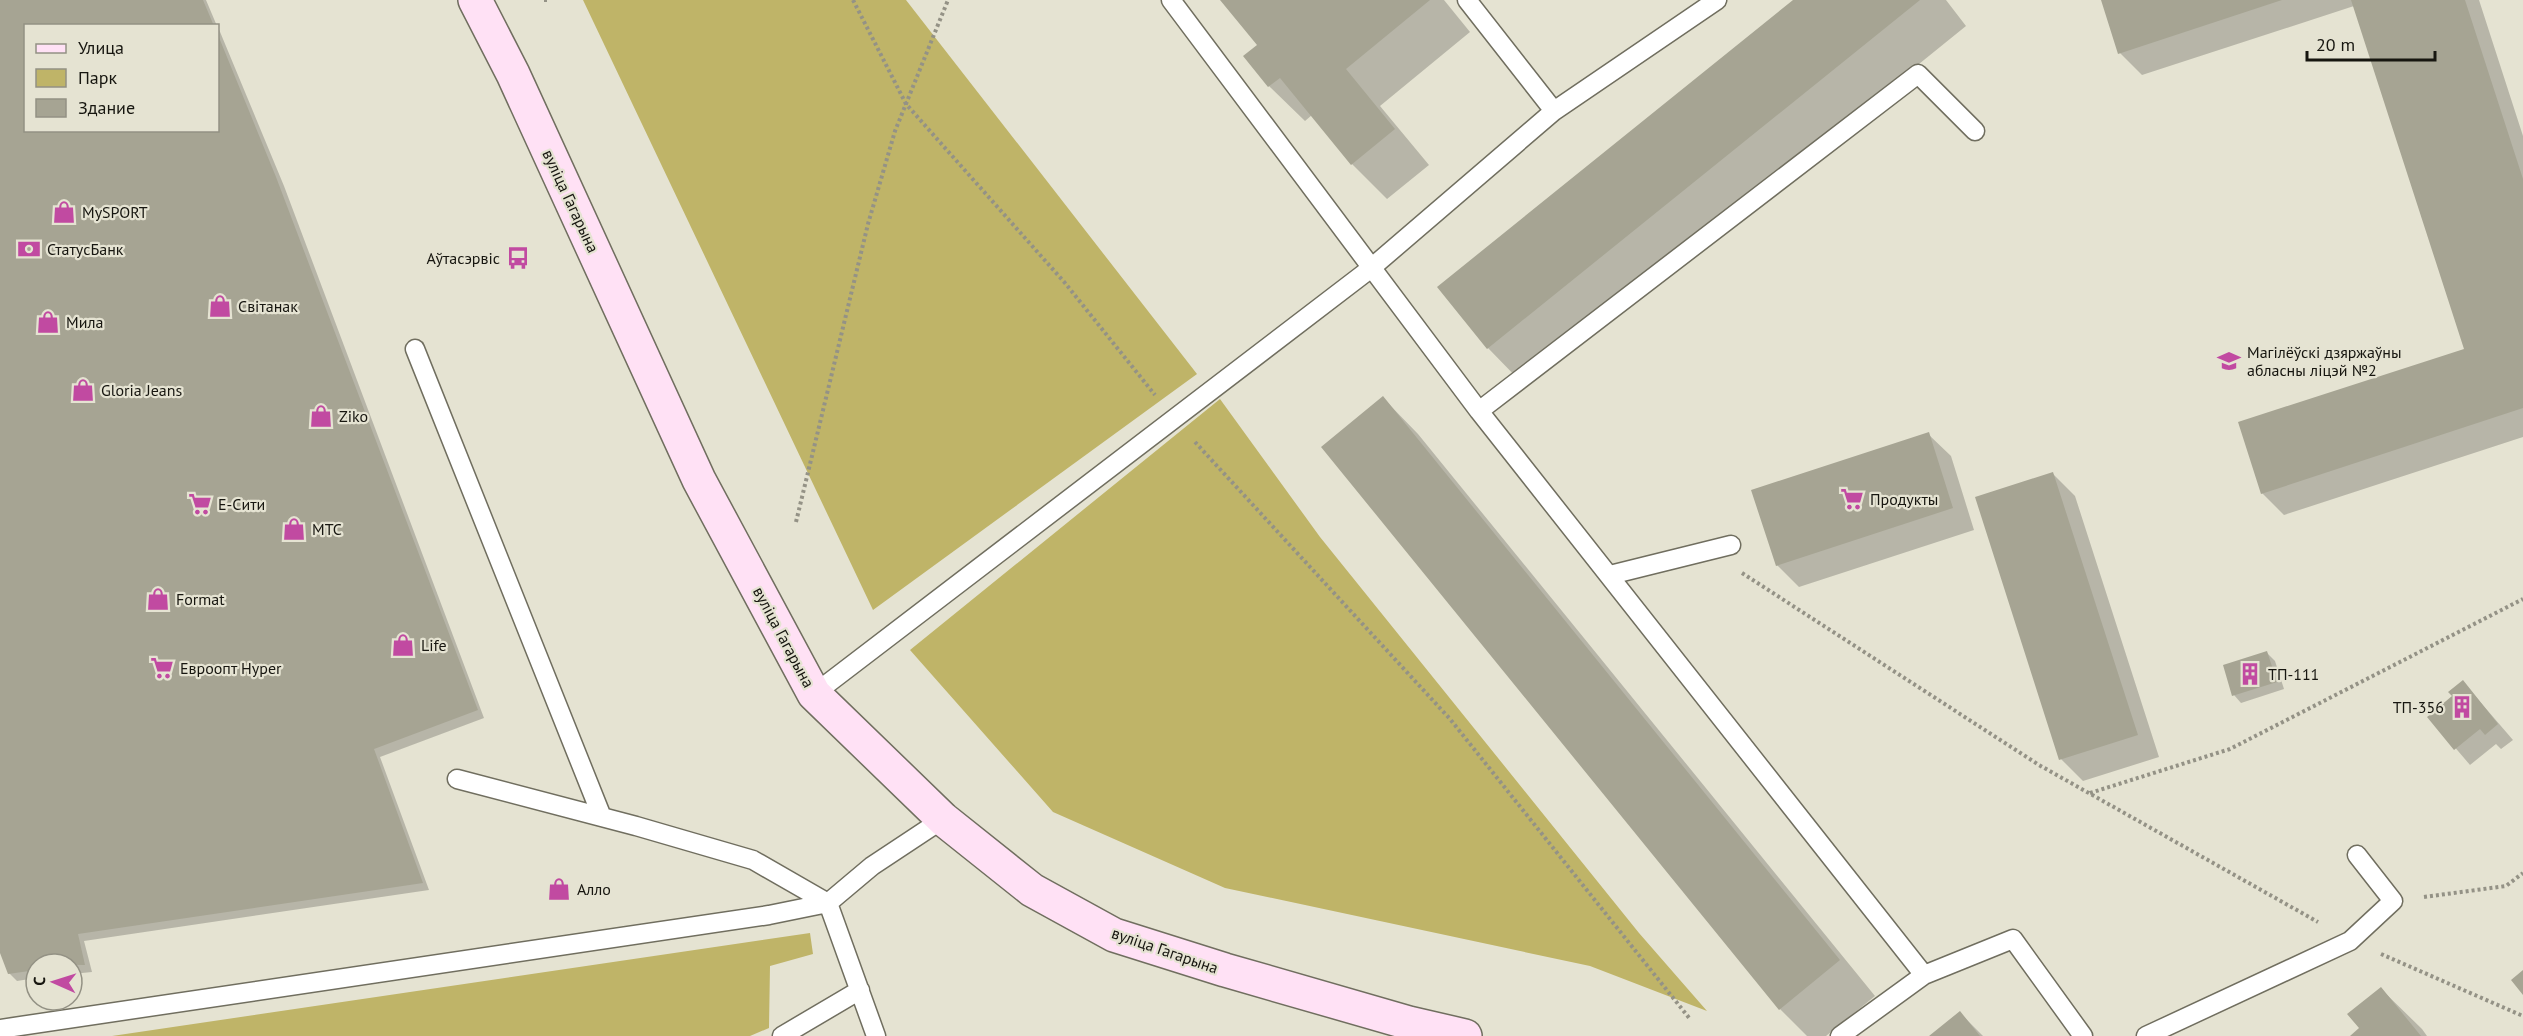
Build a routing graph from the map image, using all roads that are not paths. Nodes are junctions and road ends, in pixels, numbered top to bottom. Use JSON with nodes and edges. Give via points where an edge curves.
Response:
{"nodes":[{"id":1,"x":475,"y":0,"type":"edge"},
{"id":2,"x":1171,"y":0,"type":"edge"},
{"id":3,"x":1467,"y":0,"type":"edge"},
{"id":4,"x":1717,"y":0,"type":"edge"},
{"id":5,"x":1554,"y":111,"type":"junction"},
{"id":6,"x":1975,"y":131,"type":"dead end"},
{"id":7,"x":1370,"y":269,"type":"junction"},
{"id":8,"x":414,"y":349,"type":"dead end"},
{"id":9,"x":1479,"y":411,"type":"junction"},
{"id":10,"x":1731,"y":545,"type":"dead end"},
{"id":11,"x":1610,"y":575,"type":"junction"},
{"id":12,"x":814,"y":694,"type":"junction"},
{"id":13,"x":457,"y":779,"type":"dead end"},
{"id":14,"x":602,"y":817,"type":"junction"},
{"id":15,"x":944,"y":819,"type":"junction"},
{"id":16,"x":2357,"y":855,"type":"dead end"},
{"id":17,"x":828,"y":903,"type":"junction"},
{"id":18,"x":1924,"y":975,"type":"junction"},
{"id":19,"x":860,"y":990,"type":"junction"},
{"id":20,"x":0,"y":1029,"type":"edge"},
{"id":21,"x":782,"y":1036,"type":"edge"},
{"id":22,"x":876,"y":1036,"type":"edge"},
{"id":23,"x":1465,"y":1036,"type":"edge"},
{"id":24,"x":1840,"y":1036,"type":"edge"},
{"id":25,"x":2083,"y":1036,"type":"edge"},
{"id":26,"x":2146,"y":1036,"type":"edge"}],
"edges":[{"from":1,"to":12,"type":"main road","name":"вуліца Гагарына","via":[[513,74],[699,480]]},
{"from":2,"to":7,"type":"lane"},
{"from":3,"to":5,"type":"lane"},
{"from":4,"to":5,"type":"lane"},
{"from":5,"to":7,"type":"lane"},
{"from":6,"to":9,"type":"lane","via":[[1918,74]]},
{"from":7,"to":9,"type":"lane"},
{"from":7,"to":12,"type":"lane"},
{"from":8,"to":14,"type":"lane"},
{"from":9,"to":11,"type":"lane"},
{"from":10,"to":11,"type":"lane"},
{"from":11,"to":18,"type":"lane"},
{"from":12,"to":15,"type":"main road","name":"вуліца Гагарына"},
{"from":13,"to":14,"type":"lane"},
{"from":14,"to":17,"type":"lane","via":[[753,860]]},
{"from":15,"to":17,"type":"lane","via":[[872,866]]},
{"from":15,"to":23,"type":"main road","name":"вуліца Гагарына","via":[[1032,890],[1114,935],[1377,1014]]},
{"from":16,"to":26,"type":"lane","via":[[2393,901],[2350,940]]},
{"from":17,"to":19,"type":"lane"},
{"from":17,"to":20,"type":"lane"},
{"from":18,"to":24,"type":"lane"},
{"from":18,"to":25,"type":"lane","via":[[2013,939]]},
{"from":19,"to":21,"type":"lane"},
{"from":19,"to":22,"type":"lane"}]}
